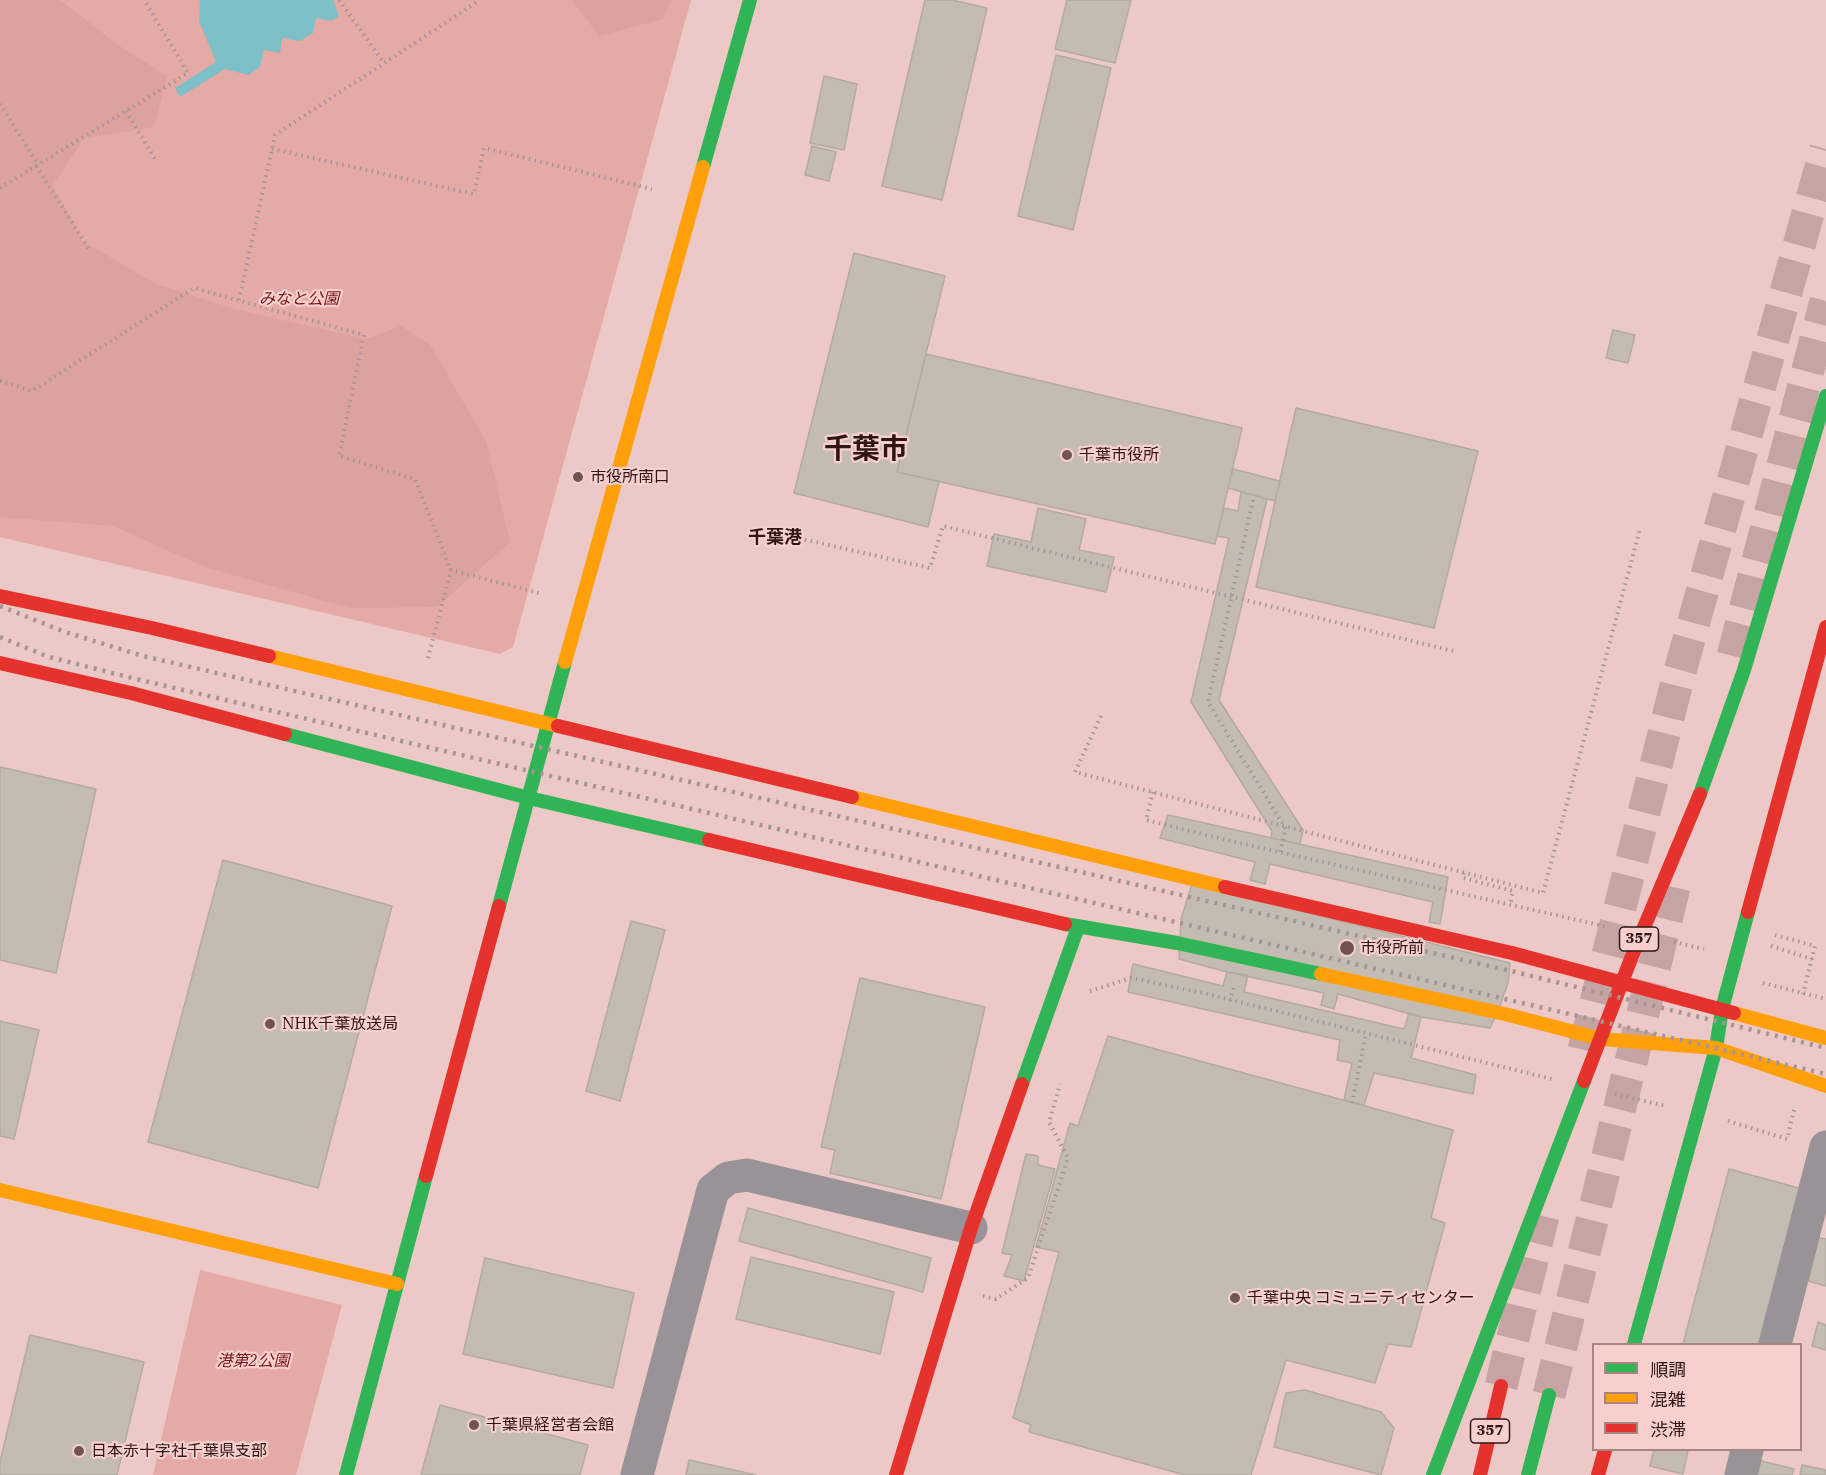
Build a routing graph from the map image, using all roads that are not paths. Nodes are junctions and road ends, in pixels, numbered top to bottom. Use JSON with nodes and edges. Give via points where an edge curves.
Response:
{"nodes":[{"id":1,"x":750,"y":0,"type":"edge"},
{"id":2,"x":1826,"y":396,"type":"edge"},
{"id":3,"x":0,"y":596,"type":"edge"},
{"id":4,"x":1826,"y":627,"type":"edge"},
{"id":5,"x":0,"y":663,"type":"edge"},
{"id":6,"x":548,"y":722,"type":"junction"},
{"id":7,"x":529,"y":798,"type":"junction"},
{"id":8,"x":1078,"y":927,"type":"junction"},
{"id":9,"x":1621,"y":983,"type":"junction"},
{"id":10,"x":1722,"y":1009,"type":"junction"},
{"id":11,"x":1826,"y":1038,"type":"edge"},
{"id":12,"x":1601,"y":1039,"type":"junction"},
{"id":13,"x":1716,"y":1048,"type":"junction"},
{"id":14,"x":1826,"y":1086,"type":"edge"},
{"id":15,"x":1826,"y":1148,"type":"edge"},
{"id":16,"x":0,"y":1190,"type":"edge"},
{"id":17,"x":971,"y":1228,"type":"junction"},
{"id":18,"x":397,"y":1284,"type":"junction"},
{"id":19,"x":1634,"y":1343,"type":"edge"},
{"id":20,"x":1775,"y":1343,"type":"edge"},
{"id":21,"x":1501,"y":1386,"type":"tunnel mouth"},
{"id":22,"x":1549,"y":1395,"type":"tunnel mouth"},
{"id":23,"x":1604,"y":1451,"type":"edge"},
{"id":24,"x":1747,"y":1451,"type":"edge"},
{"id":25,"x":346,"y":1475,"type":"edge"},
{"id":26,"x":637,"y":1475,"type":"edge"},
{"id":27,"x":896,"y":1475,"type":"edge"},
{"id":28,"x":1433,"y":1475,"type":"edge"},
{"id":29,"x":1480,"y":1475,"type":"edge"},
{"id":30,"x":1528,"y":1475,"type":"edge"},
{"id":31,"x":1598,"y":1475,"type":"edge"},
{"id":32,"x":1741,"y":1475,"type":"edge"}],
"edges":[{"from":1,"to":6,"type":"main road"},
{"from":2,"to":9,"type":"main road","number":"357","via":[[1743,673],[1712,762]]},
{"from":3,"to":6,"type":"main road"},
{"from":4,"to":10,"type":"main road","via":[[1811,700]]},
{"from":5,"to":7,"type":"main road","via":[[131,693]]},
{"from":6,"to":7,"type":"main road"},
{"from":6,"to":9,"type":"main road","via":[[1512,953]]},
{"from":7,"to":8,"type":"main road"},
{"from":7,"to":18,"type":"main road"},
{"from":8,"to":12,"type":"main road","via":[[1177,943]]},
{"from":8,"to":17,"type":"main road"},
{"from":9,"to":10,"type":"main road"},
{"from":9,"to":12,"type":"main road","number":"357"},
{"from":10,"to":11,"type":"main road"},
{"from":10,"to":13,"type":"main road"},
{"from":12,"to":13,"type":"main road"},
{"from":12,"to":28,"type":"main road","number":"357"},
{"from":13,"to":14,"type":"main road"},
{"from":13,"to":19,"type":"main road"},
{"from":15,"to":20,"type":"street"},
{"from":16,"to":18,"type":"main road"},
{"from":17,"to":26,"type":"street","via":[[747,1175],[728,1178],[713,1190]]},
{"from":17,"to":27,"type":"main road"},
{"from":18,"to":25,"type":"main road"},
{"from":21,"to":29,"type":"main road","number":"357"},
{"from":22,"to":30,"type":"main road"},
{"from":23,"to":31,"type":"main road"},
{"from":24,"to":32,"type":"street"}]}
